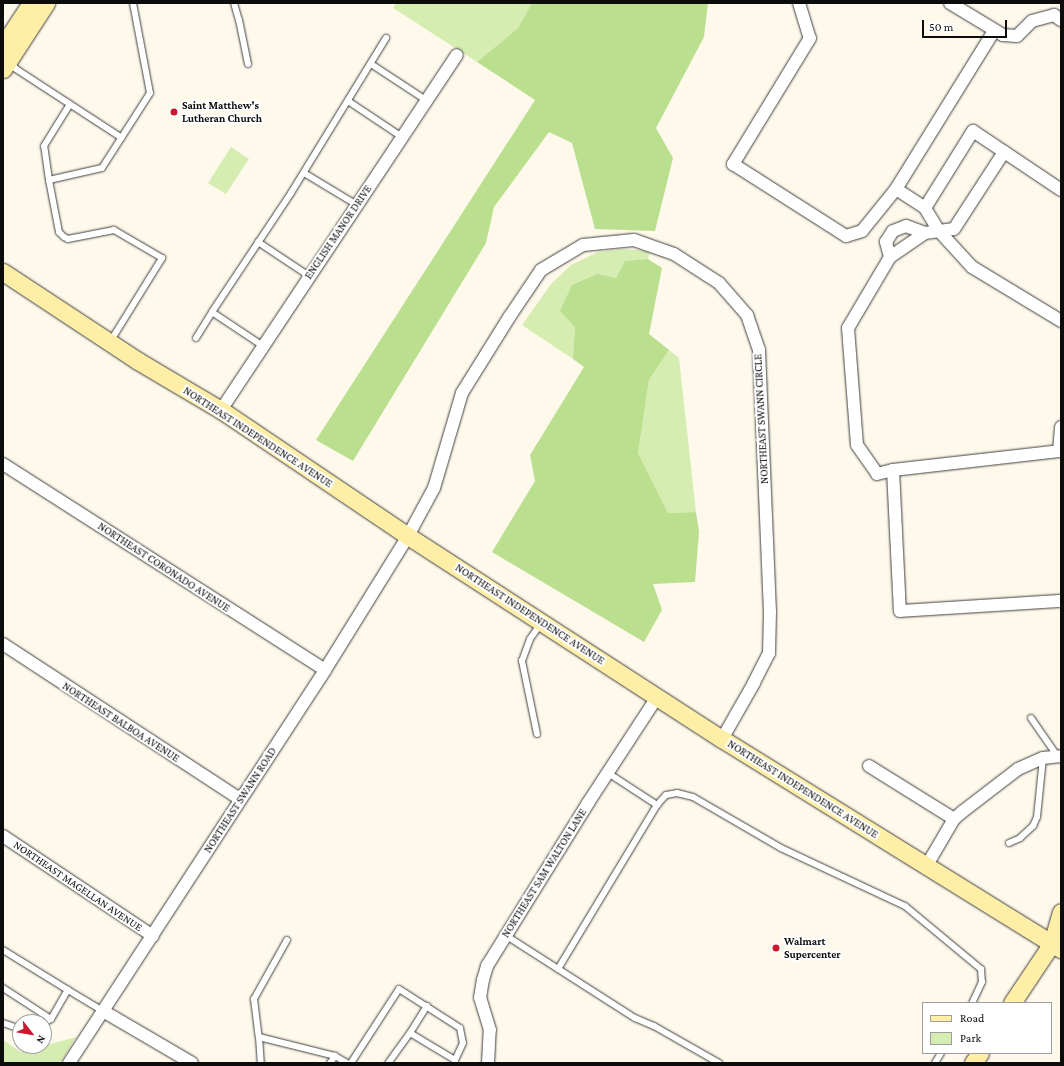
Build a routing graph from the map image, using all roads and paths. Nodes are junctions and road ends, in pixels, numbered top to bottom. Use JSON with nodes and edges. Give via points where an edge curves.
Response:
{"nodes":[{"id":1,"x":20,"y":3,"type":"edge"},
{"id":2,"x":31,"y":3,"type":"edge"},
{"id":3,"x":46,"y":3,"type":"edge"},
{"id":4,"x":133,"y":3,"type":"edge"},
{"id":5,"x":234,"y":3,"type":"edge"},
{"id":6,"x":799,"y":3,"type":"edge"},
{"id":7,"x":950,"y":3,"type":"edge"},
{"id":8,"x":1061,"y":20,"type":"edge"},
{"id":9,"x":3,"y":29,"type":"edge"},
{"id":10,"x":994,"y":31,"type":"junction"},
{"id":11,"x":386,"y":38,"type":"dead end"},
{"id":12,"x":456,"y":55,"type":"dead end"},
{"id":13,"x":4,"y":58,"type":"edge"},
{"id":14,"x":248,"y":64,"type":"dead end"},
{"id":15,"x":371,"y":64,"type":"junction"},
{"id":16,"x":426,"y":100,"type":"junction"},
{"id":17,"x":348,"y":101,"type":"junction"},
{"id":18,"x":70,"y":104,"type":"junction"},
{"id":19,"x":402,"y":137,"type":"junction"},
{"id":20,"x":122,"y":138,"type":"junction"},
{"id":21,"x":1004,"y":152,"type":"junction"},
{"id":22,"x":304,"y":173,"type":"junction"},
{"id":23,"x":49,"y":180,"type":"junction"},
{"id":24,"x":896,"y":189,"type":"junction"},
{"id":25,"x":1061,"y":190,"type":"edge"},
{"id":26,"x":357,"y":205,"type":"junction"},
{"id":27,"x":925,"y":208,"type":"junction"},
{"id":28,"x":939,"y":231,"type":"junction"},
{"id":29,"x":925,"y":233,"type":"junction"},
{"id":30,"x":258,"y":242,"type":"junction"},
{"id":31,"x":890,"y":257,"type":"junction"},
{"id":32,"x":3,"y":272,"type":"edge"},
{"id":33,"x":309,"y":276,"type":"junction"},
{"id":34,"x":212,"y":312,"type":"junction"},
{"id":35,"x":1061,"y":321,"type":"edge"},
{"id":36,"x":196,"y":338,"type":"dead end"},
{"id":37,"x":110,"y":343,"type":"junction"},
{"id":38,"x":263,"y":346,"type":"junction"},
{"id":39,"x":220,"y":410,"type":"junction"},
{"id":40,"x":1061,"y":426,"type":"edge"},
{"id":41,"x":3,"y":464,"type":"edge"},
{"id":42,"x":893,"y":470,"type":"junction"},
{"id":43,"x":408,"y":536,"type":"junction"},
{"id":44,"x":1061,"y":601,"type":"edge"},
{"id":45,"x":542,"y":622,"type":"junction"},
{"id":46,"x":3,"y":644,"type":"edge"},
{"id":47,"x":325,"y":670,"type":"junction"},
{"id":48,"x":657,"y":697,"type":"junction"},
{"id":49,"x":1030,"y":718,"type":"dead end"},
{"id":50,"x":537,"y":734,"type":"dead end"},
{"id":51,"x":722,"y":739,"type":"junction"},
{"id":52,"x":1059,"y":757,"type":"edge"},
{"id":53,"x":1043,"y":758,"type":"junction"},
{"id":54,"x":869,"y":766,"type":"dead end"},
{"id":55,"x":608,"y":773,"type":"junction"},
{"id":56,"x":240,"y":799,"type":"junction"},
{"id":57,"x":657,"y":805,"type":"junction"},
{"id":58,"x":954,"y":819,"type":"junction"},
{"id":59,"x":3,"y":836,"type":"edge"},
{"id":60,"x":1009,"y":843,"type":"dead end"},
{"id":61,"x":927,"y":865,"type":"junction"},
{"id":62,"x":1061,"y":912,"type":"edge"},
{"id":63,"x":505,"y":935,"type":"junction"},
{"id":64,"x":153,"y":936,"type":"junction"},
{"id":65,"x":287,"y":940,"type":"dead end"},
{"id":66,"x":1058,"y":942,"type":"edge"},
{"id":67,"x":3,"y":950,"type":"edge"},
{"id":68,"x":558,"y":968,"type":"junction"},
{"id":69,"x":3,"y":988,"type":"edge"},
{"id":70,"x":68,"y":990,"type":"junction"},
{"id":71,"x":972,"y":1002,"type":"edge"},
{"id":72,"x":1013,"y":1002,"type":"edge"},
{"id":73,"x":427,"y":1006,"type":"junction"},
{"id":74,"x":103,"y":1011,"type":"junction"},
{"id":75,"x":43,"y":1014,"type":"edge"},
{"id":76,"x":52,"y":1017,"type":"edge"},
{"id":77,"x":410,"y":1033,"type":"junction"},
{"id":78,"x":260,"y":1037,"type":"junction"},
{"id":79,"x":940,"y":1054,"type":"edge"},
{"id":80,"x":979,"y":1054,"type":"edge"},
{"id":81,"x":335,"y":1056,"type":"junction"},
{"id":82,"x":70,"y":1063,"type":"edge"},
{"id":83,"x":191,"y":1063,"type":"edge"},
{"id":84,"x":261,"y":1063,"type":"edge"},
{"id":85,"x":330,"y":1063,"type":"edge"},
{"id":86,"x":347,"y":1063,"type":"edge"},
{"id":87,"x":352,"y":1063,"type":"edge"},
{"id":88,"x":388,"y":1063,"type":"edge"},
{"id":89,"x":488,"y":1063,"type":"edge"},
{"id":90,"x":719,"y":1063,"type":"edge"},
{"id":91,"x":935,"y":1063,"type":"edge"},
{"id":92,"x":973,"y":1063,"type":"edge"}],
"edges":[{"from":1,"to":9,"type":"street"},
{"from":2,"to":13,"type":"street","via":[[6,41]]},
{"from":3,"to":13,"type":"street"},
{"from":4,"to":20,"type":"lane","via":[[150,90]]},
{"from":5,"to":14,"type":"lane"},
{"from":6,"to":24,"type":"street","via":[[810,38],[733,164],[846,236],[862,232]]},
{"from":7,"to":10,"type":"street"},
{"from":8,"to":10,"type":"street","via":[[1054,16],[1032,21],[1017,36]]},
{"from":10,"to":24,"type":"street"},
{"from":11,"to":15,"type":"lane"},
{"from":12,"to":16,"type":"street","name":"ENGLISH MANOR DRIVE"},
{"from":13,"to":18,"type":"lane"},
{"from":15,"to":16,"type":"lane"},
{"from":15,"to":17,"type":"lane"},
{"from":16,"to":19,"type":"street","name":"ENGLISH MANOR DRIVE"},
{"from":17,"to":19,"type":"lane"},
{"from":17,"to":22,"type":"lane"},
{"from":18,"to":20,"type":"lane"},
{"from":18,"to":23,"type":"lane","via":[[44,146]]},
{"from":19,"to":26,"type":"street","name":"ENGLISH MANOR DRIVE"},
{"from":20,"to":23,"type":"lane","via":[[102,168]]},
{"from":21,"to":25,"type":"street"},
{"from":21,"to":27,"type":"street","via":[[973,131]]},
{"from":21,"to":28,"type":"street","via":[[954,229]]},
{"from":22,"to":26,"type":"lane"},
{"from":22,"to":30,"type":"lane"},
{"from":23,"to":37,"type":"lane","via":[[59,232],[64,237],[68,239],[114,230],[162,258]]},
{"from":24,"to":27,"type":"street"},
{"from":26,"to":33,"type":"street","name":"ENGLISH MANOR DRIVE"},
{"from":27,"to":28,"type":"street"},
{"from":28,"to":29,"type":"street"},
{"from":28,"to":35,"type":"street","via":[[972,267]]},
{"from":29,"to":31,"type":"street"},
{"from":29,"to":31,"type":"street","via":[[906,226],[893,231],[886,242]]},
{"from":30,"to":33,"type":"lane"},
{"from":30,"to":34,"type":"lane"},
{"from":31,"to":42,"type":"street","via":[[848,328],[857,445],[877,474]]},
{"from":32,"to":37,"type":"street","name":"NORTHEAST INDEPENDENCE AVENUE"},
{"from":33,"to":38,"type":"street","name":"ENGLISH MANOR DRIVE"},
{"from":34,"to":36,"type":"lane"},
{"from":34,"to":38,"type":"lane"},
{"from":37,"to":39,"type":"street","name":"NORTHEAST INDEPENDENCE AVENUE"},
{"from":38,"to":39,"type":"street","name":"ENGLISH MANOR DRIVE"},
{"from":39,"to":43,"type":"street","name":"NORTHEAST INDEPENDENCE AVENUE"},
{"from":40,"to":42,"type":"street","via":[[1059,451]]},
{"from":41,"to":47,"type":"street","name":"NORTHEAST CORONADO AVENUE"},
{"from":42,"to":44,"type":"street","via":[[900,611]]},
{"from":43,"to":45,"type":"street","name":"NORTHEAST INDEPENDENCE AVENUE"},
{"from":43,"to":47,"type":"street","name":"NORTHEAST SWANN ROAD"},
{"from":43,"to":51,"type":"street","name":"NORTHEAST SWANN CIRCLE","via":[[434,488],[462,393],[541,270],[583,245],[634,240],[674,254],[719,283],[746,315],[758,350],[770,612],[769,653]]},
{"from":45,"to":48,"type":"street","name":"NORTHEAST INDEPENDENCE AVENUE"},
{"from":45,"to":50,"type":"lane","via":[[530,639],[522,661]]},
{"from":46,"to":56,"type":"street","name":"NORTHEAST BALBOA AVENUE"},
{"from":47,"to":56,"type":"street","name":"NORTHEAST SWANN ROAD"},
{"from":48,"to":51,"type":"street","name":"NORTHEAST INDEPENDENCE AVENUE"},
{"from":48,"to":55,"type":"street","name":"NORTHEAST SAM WALTON LANE"},
{"from":49,"to":52,"type":"lane"},
{"from":51,"to":61,"type":"street","name":"NORTHEAST INDEPENDENCE AVENUE"},
{"from":52,"to":53,"type":"street"},
{"from":53,"to":58,"type":"street","via":[[1018,769]]},
{"from":53,"to":60,"type":"lane","via":[[1037,817],[1029,830]]},
{"from":54,"to":58,"type":"street"},
{"from":55,"to":57,"type":"lane"},
{"from":55,"to":63,"type":"street","name":"NORTHEAST SAM WALTON LANE"},
{"from":56,"to":64,"type":"street","name":"NORTHEAST SWANN ROAD"},
{"from":57,"to":68,"type":"lane"},
{"from":57,"to":71,"type":"lane","via":[[666,795],[677,793],[693,797],[781,848],[905,906],[981,970],[982,982]]},
{"from":58,"to":61,"type":"street"},
{"from":59,"to":64,"type":"street","name":"NORTHEAST MAGELLAN AVENUE"},
{"from":61,"to":66,"type":"street","name":"NORTHEAST INDEPENDENCE AVENUE"},
{"from":62,"to":66,"type":"street"},
{"from":63,"to":68,"type":"lane"},
{"from":63,"to":89,"type":"street","name":"NORTHEAST SAM WALTON LANE","via":[[487,966],[480,998],[490,1030]]},
{"from":64,"to":74,"type":"street","name":"NORTHEAST SWANN ROAD"},
{"from":65,"to":78,"type":"lane","via":[[254,999]]},
{"from":66,"to":72,"type":"street"},
{"from":67,"to":70,"type":"lane"},
{"from":68,"to":90,"type":"lane","via":[[635,1018]]},
{"from":69,"to":75,"type":"lane"},
{"from":70,"to":74,"type":"lane"},
{"from":70,"to":76,"type":"lane"},
{"from":73,"to":77,"type":"lane"},
{"from":73,"to":77,"type":"lane","via":[[460,1028],[463,1043],[455,1060]]},
{"from":73,"to":87,"type":"lane","via":[[399,989]]},
{"from":74,"to":82,"type":"street","name":"NORTHEAST SWANN ROAD"},
{"from":74,"to":83,"type":"street"},
{"from":77,"to":88,"type":"lane"},
{"from":78,"to":81,"type":"lane"},
{"from":78,"to":84,"type":"lane"},
{"from":79,"to":91,"type":"lane"},
{"from":80,"to":92,"type":"street"},
{"from":81,"to":85,"type":"lane"},
{"from":81,"to":86,"type":"lane"}]}
